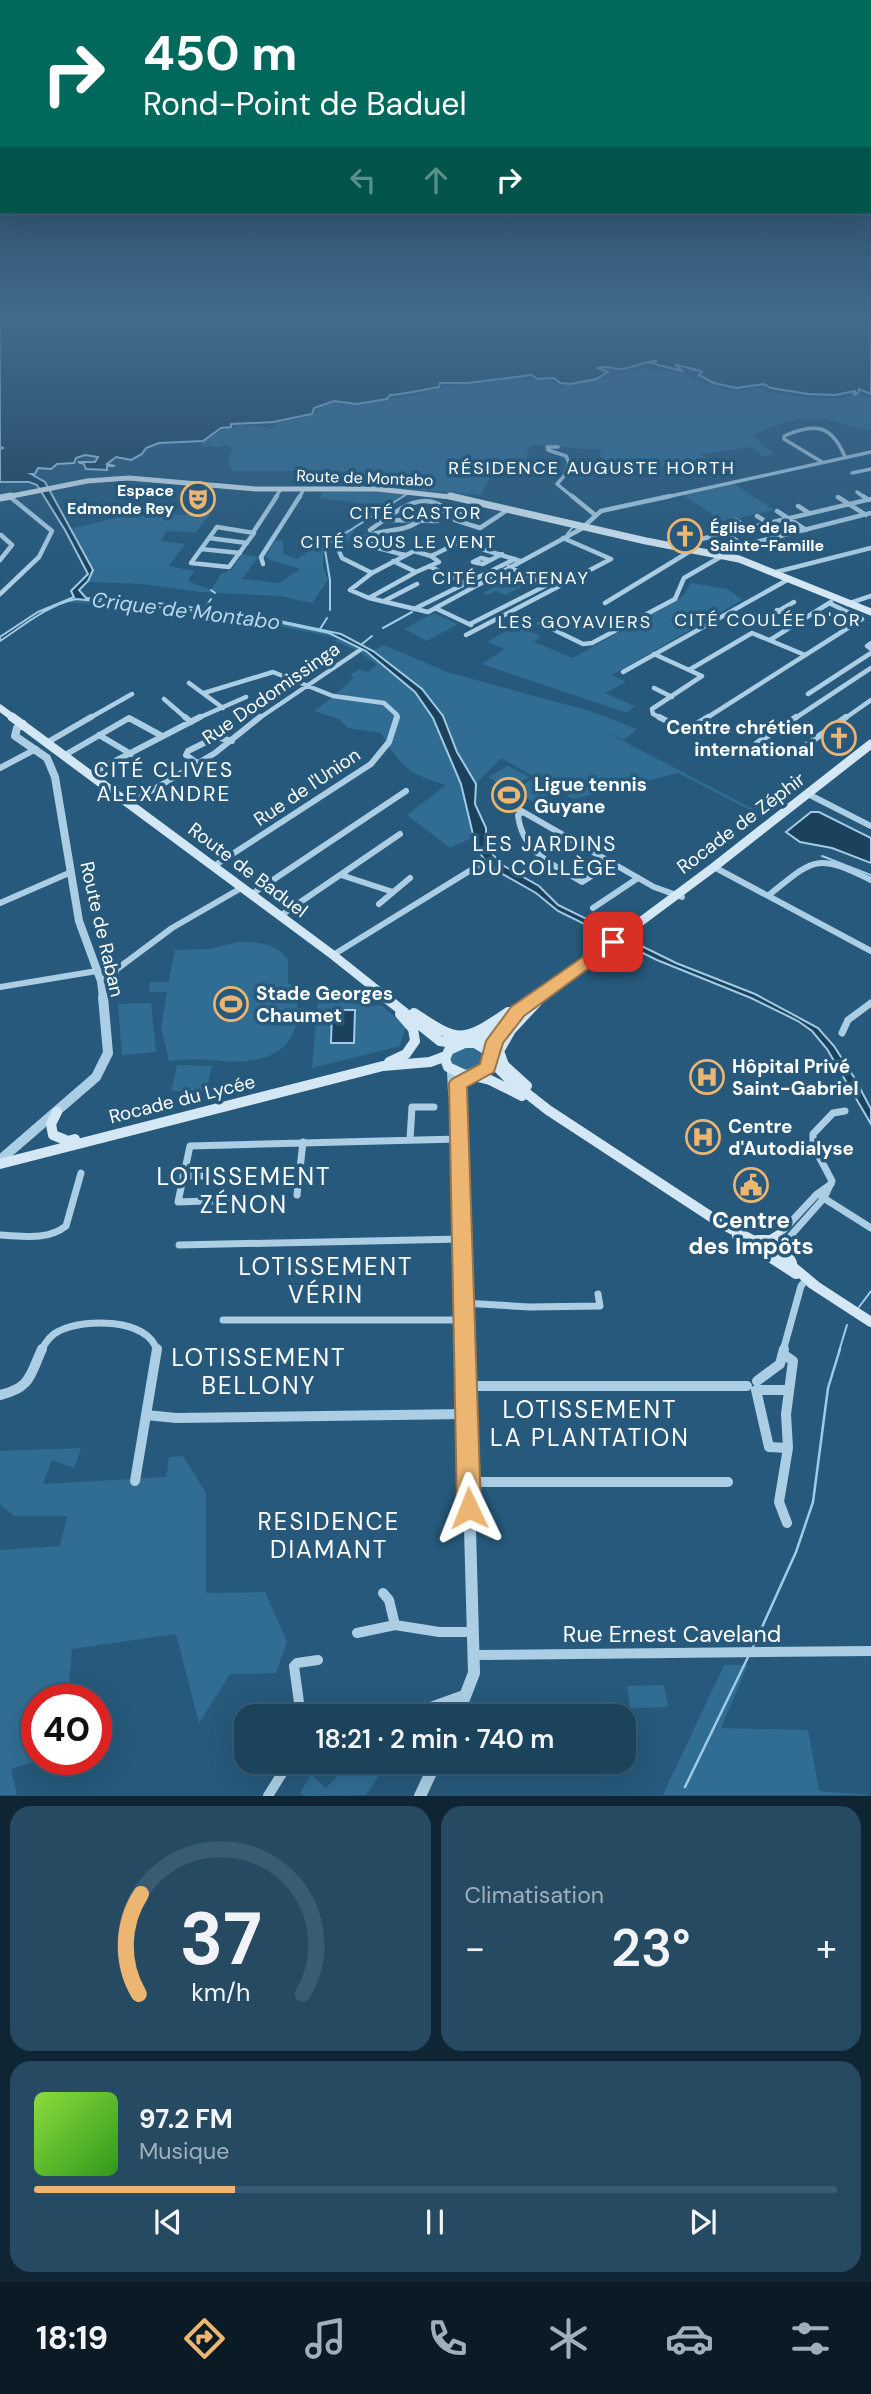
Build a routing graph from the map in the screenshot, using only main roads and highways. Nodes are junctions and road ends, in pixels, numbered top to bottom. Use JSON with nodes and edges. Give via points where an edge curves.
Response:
{"nodes":[{"id":1,"x":0,"y":495,"type":"edge"},
{"id":2,"x":871,"y":612,"type":"edge"},
{"id":3,"x":3,"y":707,"type":"edge"},
{"id":4,"x":871,"y":744,"type":"edge"},
{"id":5,"x":871,"y":751,"type":"edge"},
{"id":6,"x":811,"y":796,"type":"junction"},
{"id":7,"x":366,"y":981,"type":"junction"},
{"id":8,"x":547,"y":990,"type":"junction"},
{"id":9,"x":517,"y":1012,"type":"junction"},
{"id":10,"x":465,"y":1043,"type":"junction"},
{"id":11,"x":446,"y":1055,"type":"junction"},
{"id":12,"x":490,"y":1058,"type":"junction"},
{"id":13,"x":373,"y":1070,"type":"junction"},
{"id":14,"x":451,"y":1070,"type":"junction"},
{"id":15,"x":471,"y":1075,"type":"junction"},
{"id":16,"x":317,"y":1083,"type":"junction"},
{"id":17,"x":548,"y":1110,"type":"junction"},
{"id":18,"x":57,"y":1112,"type":"road end"},
{"id":19,"x":563,"y":1119,"type":"junction"},
{"id":20,"x":115,"y":1133,"type":"junction"},
{"id":21,"x":0,"y":1162,"type":"edge"},
{"id":22,"x":727,"y":1227,"type":"junction"},
{"id":23,"x":752,"y":1239,"type":"junction"},
{"id":24,"x":768,"y":1253,"type":"junction"},
{"id":25,"x":797,"y":1269,"type":"junction"},
{"id":26,"x":811,"y":1283,"type":"junction"},
{"id":27,"x":871,"y":1322,"type":"edge"}],
"edges":[{"from":1,"to":2,"type":"main road","name":"Route de Montabo","via":[[97,480],[147,478],[281,489],[377,489],[432,496],[724,555],[776,572],[832,601]]},
{"from":3,"to":7,"type":"main road","name":"Route de Baduel"},
{"from":4,"to":6,"type":"main road","name":"Rocade de Zéphir"},
{"from":5,"to":6,"type":"main road","name":"Rocade de Zéphir"},
{"from":6,"to":8,"type":"main road","name":"Rocade de Zéphir"},
{"from":7,"to":8,"type":"main road","via":[[457,1038],[479,1034]]},
{"from":7,"to":10,"type":"main road","name":"Route de Baduel","via":[[440,1041]]},
{"from":7,"to":11,"type":"main road","name":"Route de Baduel"},
{"from":7,"to":16,"type":"main road","via":[[413,1029],[413,1045],[396,1060]]},
{"from":8,"to":9,"type":"main road","name":"Rocade de Zéphir"},
{"from":8,"to":19,"type":"main road","via":[[510,1030],[500,1057]]},
{"from":9,"to":10,"type":"main road","name":"Rocade de Zéphir","via":[[486,1037]]},
{"from":9,"to":12,"type":"main road","name":"Rocade de Zéphir","via":[[495,1041]]},
{"from":10,"to":11,"type":"main road"},
{"from":10,"to":12,"type":"main road","via":[[480,1045]]},
{"from":11,"to":13,"type":"main road","name":"Rocade du Lycée","via":[[430,1062]]},
{"from":11,"to":14,"type":"main road"},
{"from":12,"to":15,"type":"main road","via":[[485,1070]]},
{"from":12,"to":17,"type":"main road"},
{"from":13,"to":14,"type":"main road","name":"Rocade du Lycée"},
{"from":13,"to":16,"type":"main road","name":"Rocade du Lycée"},
{"from":14,"to":15,"type":"main road"},
{"from":15,"to":17,"type":"main road","via":[[504,1085]]},
{"from":16,"to":20,"type":"main road","name":"Rocade du Lycée"},
{"from":17,"to":19,"type":"main road"},
{"from":18,"to":20,"type":"main road","via":[[50,1129],[60,1139]]},
{"from":19,"to":22,"type":"main road"},
{"from":20,"to":21,"type":"main road","name":"Rocade du Lycée"},
{"from":22,"to":23,"type":"main road"},
{"from":22,"to":24,"type":"main road"},
{"from":23,"to":24,"type":"main road"},
{"from":23,"to":25,"type":"main road","via":[[783,1237]]},
{"from":24,"to":25,"type":"main road"},
{"from":24,"to":26,"type":"main road"},
{"from":25,"to":26,"type":"main road"},
{"from":26,"to":27,"type":"main road"}]}
